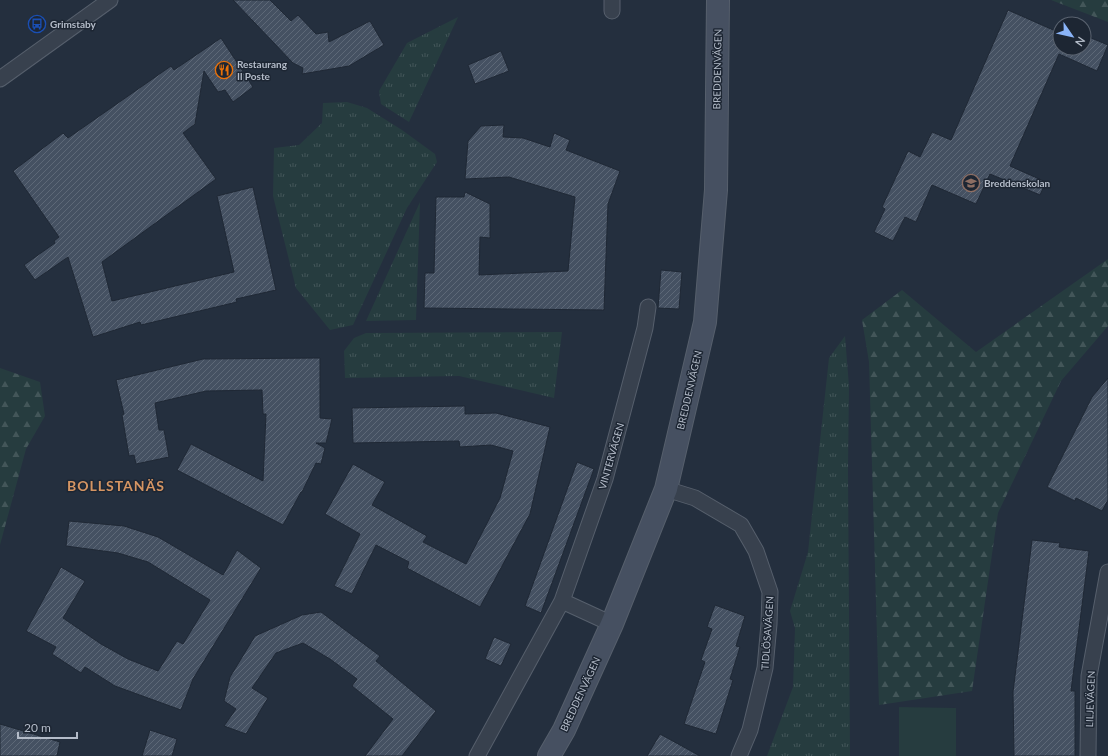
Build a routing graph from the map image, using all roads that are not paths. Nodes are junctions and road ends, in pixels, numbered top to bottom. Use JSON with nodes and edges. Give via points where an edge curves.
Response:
{"nodes":[{"id":1,"x":110,"y":0,"type":"edge"},
{"id":2,"x":718,"y":0,"type":"edge"},
{"id":3,"x":0,"y":78,"type":"edge"},
{"id":4,"x":648,"y":307,"type":"dead end"},
{"id":5,"x":666,"y":489,"type":"junction"},
{"id":6,"x":1108,"y":572,"type":"edge"},
{"id":7,"x":562,"y":602,"type":"junction"},
{"id":8,"x":612,"y":624,"type":"junction"},
{"id":9,"x":477,"y":756,"type":"edge"},
{"id":10,"x":549,"y":756,"type":"edge"},
{"id":11,"x":739,"y":756,"type":"edge"},
{"id":12,"x":1088,"y":756,"type":"edge"}],
"edges":[{"from":1,"to":3,"type":"street"},
{"from":2,"to":5,"type":"street","name":"BREDDENVÄGEN","via":[[716,190],[705,322]]},
{"from":4,"to":7,"type":"street","name":"VINTERVÄGEN","via":[[605,479]]},
{"from":5,"to":8,"type":"street","name":"BREDDENVÄGEN"},
{"from":5,"to":11,"type":"street","name":"TIDLÖSAVÄGEN","via":[[695,498],[741,525],[756,551],[770,592],[765,668],[750,730]]},
{"from":6,"to":12,"type":"street","name":"LILJEVÄGEN","via":[[1089,676]]},
{"from":7,"to":8,"type":"street"},
{"from":7,"to":9,"type":"street","name":"VINTERVÄGEN"},
{"from":8,"to":10,"type":"street","name":"BREDDENVÄGEN","via":[[564,730]]}]}
